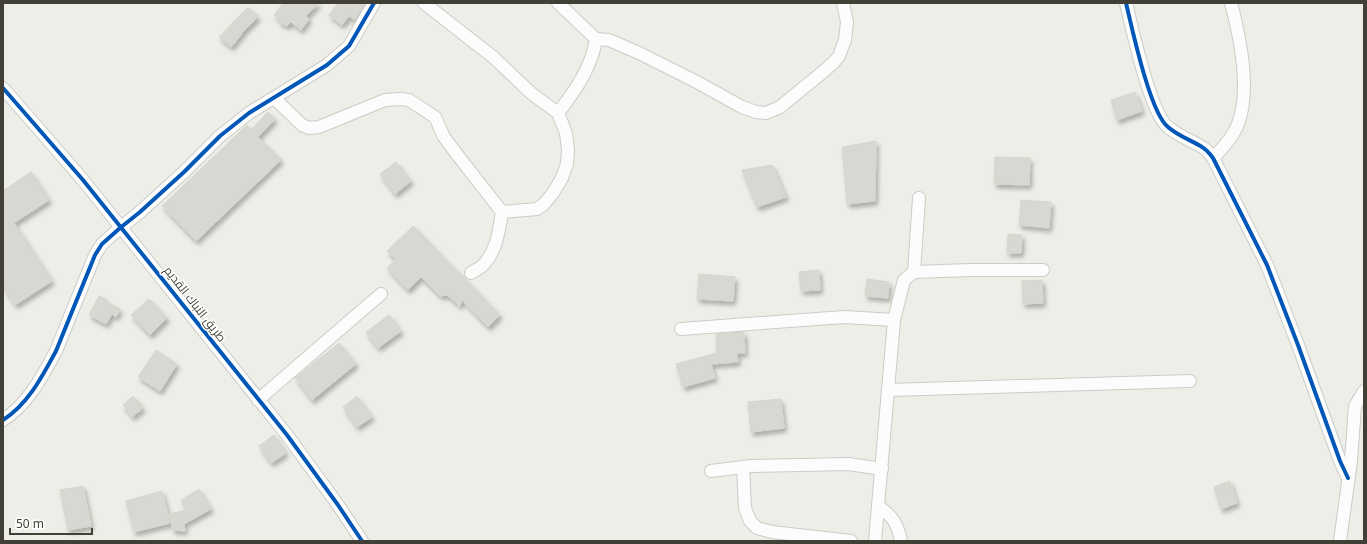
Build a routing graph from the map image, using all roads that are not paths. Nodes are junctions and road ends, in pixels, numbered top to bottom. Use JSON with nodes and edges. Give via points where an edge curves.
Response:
{"nodes":[{"id":1,"x":374,"y":3,"type":"edge"},
{"id":2,"x":424,"y":3,"type":"edge"},
{"id":3,"x":558,"y":3,"type":"edge"},
{"id":4,"x":842,"y":3,"type":"edge"},
{"id":5,"x":1126,"y":3,"type":"edge"},
{"id":6,"x":1231,"y":3,"type":"edge"},
{"id":7,"x":596,"y":39,"type":"junction"},
{"id":8,"x":3,"y":88,"type":"edge"},
{"id":9,"x":274,"y":98,"type":"junction"},
{"id":10,"x":558,"y":113,"type":"junction"},
{"id":11,"x":1213,"y":158,"type":"junction"},
{"id":12,"x":919,"y":198,"type":"dead end"},
{"id":13,"x":502,"y":212,"type":"junction"},
{"id":14,"x":120,"y":228,"type":"junction"},
{"id":15,"x":1043,"y":270,"type":"dead end"},
{"id":16,"x":914,"y":272,"type":"junction"},
{"id":17,"x":471,"y":273,"type":"dead end"},
{"id":18,"x":381,"y":294,"type":"dead end"},
{"id":19,"x":894,"y":320,"type":"junction"},
{"id":20,"x":681,"y":329,"type":"dead end"},
{"id":21,"x":1190,"y":381,"type":"dead end"},
{"id":22,"x":888,"y":390,"type":"junction"},
{"id":23,"x":1364,"y":391,"type":"edge"},
{"id":24,"x":258,"y":400,"type":"junction"},
{"id":25,"x":3,"y":420,"type":"edge"},
{"id":26,"x":743,"y":467,"type":"junction"},
{"id":27,"x":882,"y":469,"type":"junction"},
{"id":28,"x":711,"y":471,"type":"dead end"},
{"id":29,"x":1348,"y":478,"type":"junction"},
{"id":30,"x":878,"y":506,"type":"junction"},
{"id":31,"x":362,"y":541,"type":"edge"},
{"id":32,"x":851,"y":541,"type":"edge"},
{"id":33,"x":874,"y":541,"type":"edge"},
{"id":34,"x":901,"y":541,"type":"edge"},
{"id":35,"x":1340,"y":541,"type":"edge"}],
"edges":[{"from":1,"to":9,"type":"street","via":[[349,46],[327,65]]},
{"from":2,"to":10,"type":"street","via":[[493,57],[531,93]]},
{"from":3,"to":7,"type":"street"},
{"from":4,"to":7,"type":"street","via":[[847,22],[845,40],[839,56],[824,72],[780,107],[766,113],[742,107],[633,50],[609,40]]},
{"from":5,"to":11,"type":"street","via":[[1152,100],[1166,127],[1204,147]]},
{"from":6,"to":11,"type":"street","via":[[1243,66],[1244,99],[1238,124],[1225,146]]},
{"from":7,"to":10,"type":"street","via":[[592,56],[579,83]]},
{"from":8,"to":14,"type":"street","name":"طريق النباك القديم","via":[[83,180]]},
{"from":9,"to":13,"type":"street","via":[[302,125],[309,128],[319,127],[385,100],[409,100],[435,117],[444,136]]},
{"from":9,"to":14,"type":"street","via":[[249,113],[220,136],[146,207]]},
{"from":10,"to":13,"type":"street","via":[[566,133],[568,150],[562,178],[553,193],[537,209]]},
{"from":11,"to":29,"type":"street","via":[[1267,265]]},
{"from":12,"to":16,"type":"street"},
{"from":13,"to":17,"type":"street","via":[[497,241],[490,255],[484,265]]},
{"from":14,"to":24,"type":"street","name":"طريق النباك القديم"},
{"from":14,"to":25,"type":"street","via":[[102,244],[95,255],[48,367],[24,402]]},
{"from":15,"to":16,"type":"street"},
{"from":16,"to":19,"type":"street","via":[[904,280]]},
{"from":18,"to":24,"type":"street"},
{"from":19,"to":20,"type":"street","via":[[844,317]]},
{"from":19,"to":22,"type":"street"},
{"from":21,"to":22,"type":"street"},
{"from":22,"to":27,"type":"street"},
{"from":23,"to":29,"type":"street","via":[[1355,406]]},
{"from":24,"to":31,"type":"street","name":"طريق النباك القديم","via":[[310,465]]},
{"from":26,"to":27,"type":"street","via":[[849,464]]},
{"from":26,"to":28,"type":"street"},
{"from":26,"to":32,"type":"street","via":[[745,508],[757,528]]},
{"from":27,"to":30,"type":"street"},
{"from":29,"to":35,"type":"street"},
{"from":30,"to":33,"type":"street"},
{"from":30,"to":34,"type":"street","via":[[889,514],[898,526]]}]}
